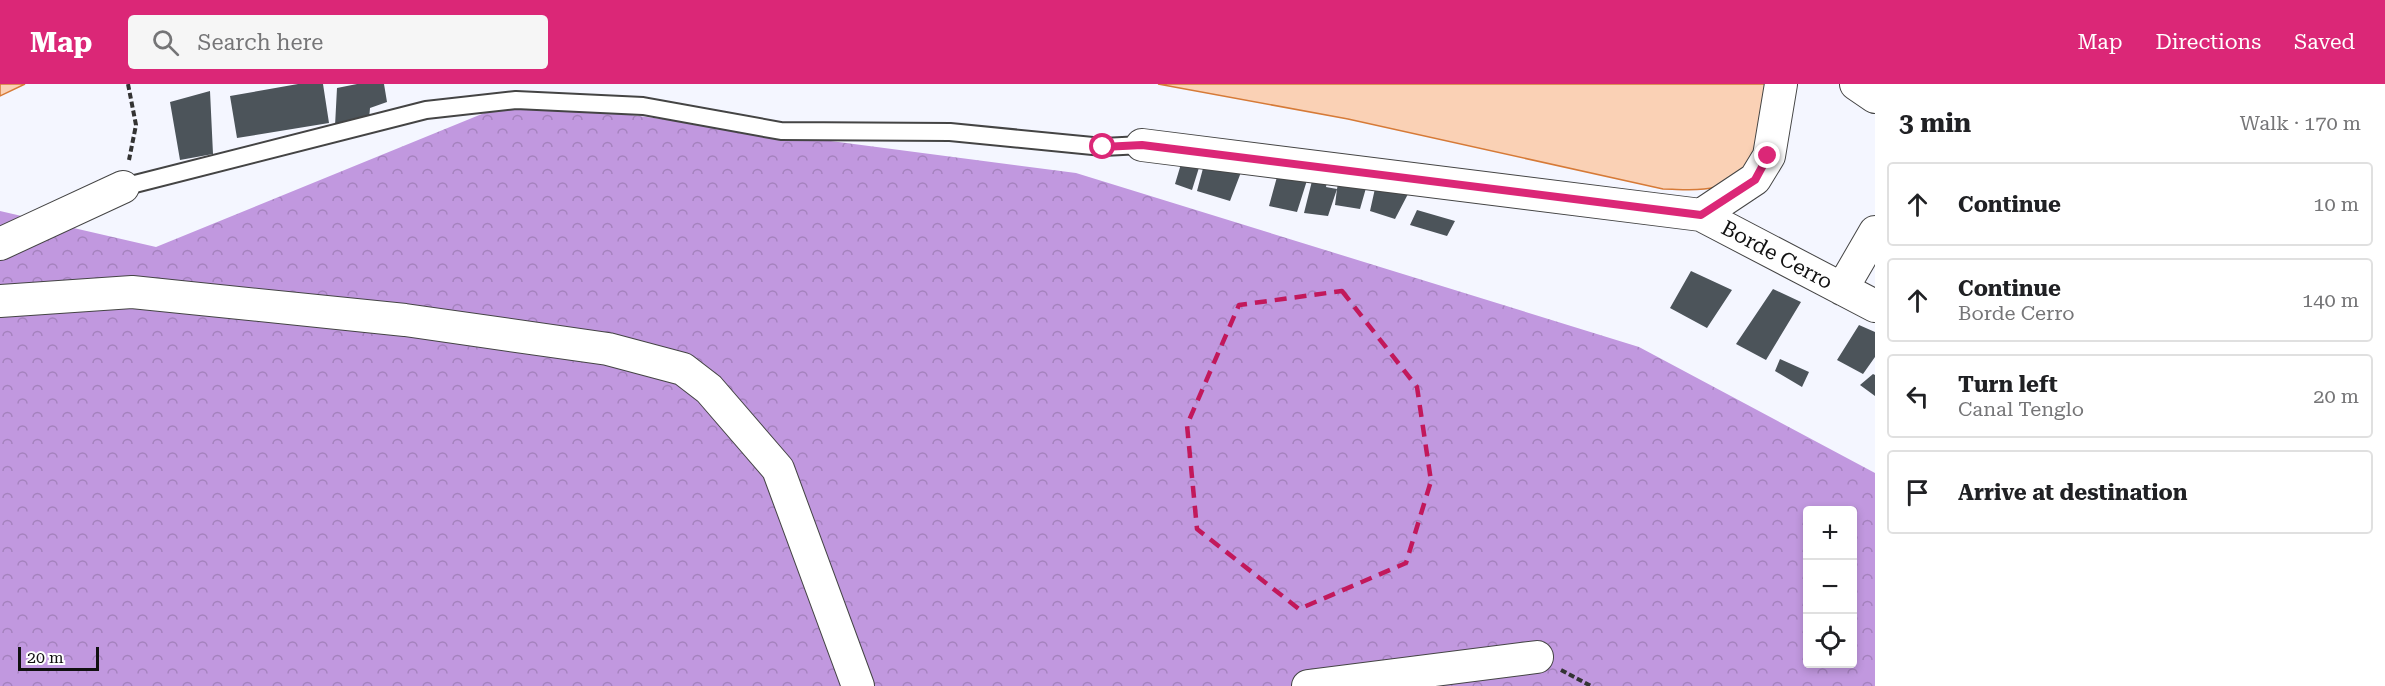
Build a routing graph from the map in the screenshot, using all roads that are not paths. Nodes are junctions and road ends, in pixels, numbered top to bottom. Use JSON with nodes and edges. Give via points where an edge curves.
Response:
{"nodes":[{"id":1,"x":1781,"y":84,"type":"edge"},
{"id":2,"x":1856,"y":84,"type":"edge"},
{"id":3,"x":1875,"y":97,"type":"edge"},
{"id":4,"x":1142,"y":145,"type":"joint"},
{"id":5,"x":123,"y":187,"type":"joint"},
{"id":6,"x":1701,"y":215,"type":"junction"},
{"id":7,"x":1875,"y":232,"type":"edge"},
{"id":8,"x":0,"y":244,"type":"edge"},
{"id":9,"x":1842,"y":289,"type":"junction"},
{"id":10,"x":0,"y":301,"type":"edge"},
{"id":11,"x":1875,"y":306,"type":"edge"},
{"id":12,"x":1537,"y":657,"type":"dead end"},
{"id":13,"x":858,"y":686,"type":"edge"},
{"id":14,"x":1308,"y":686,"type":"edge"}],
"edges":[{"from":1,"to":6,"type":"street","via":[[1768,156],[1755,180]]},
{"from":2,"to":3,"type":"street"},
{"from":4,"to":5,"type":"lane","via":[[1103,147],[950,132],[781,131],[643,106],[516,100],[426,110]]},
{"from":4,"to":6,"type":"street","name":"Borde Cerro"},
{"from":5,"to":8,"type":"street"},
{"from":6,"to":9,"type":"street","name":"Borde Cerro"},
{"from":7,"to":9,"type":"street"},
{"from":9,"to":11,"type":"street","name":"Borde Cerro"},
{"from":10,"to":13,"type":"street","via":[[132,292],[405,320],[608,349],[683,369],[710,389],[778,469]]},
{"from":12,"to":14,"type":"street"}]}
